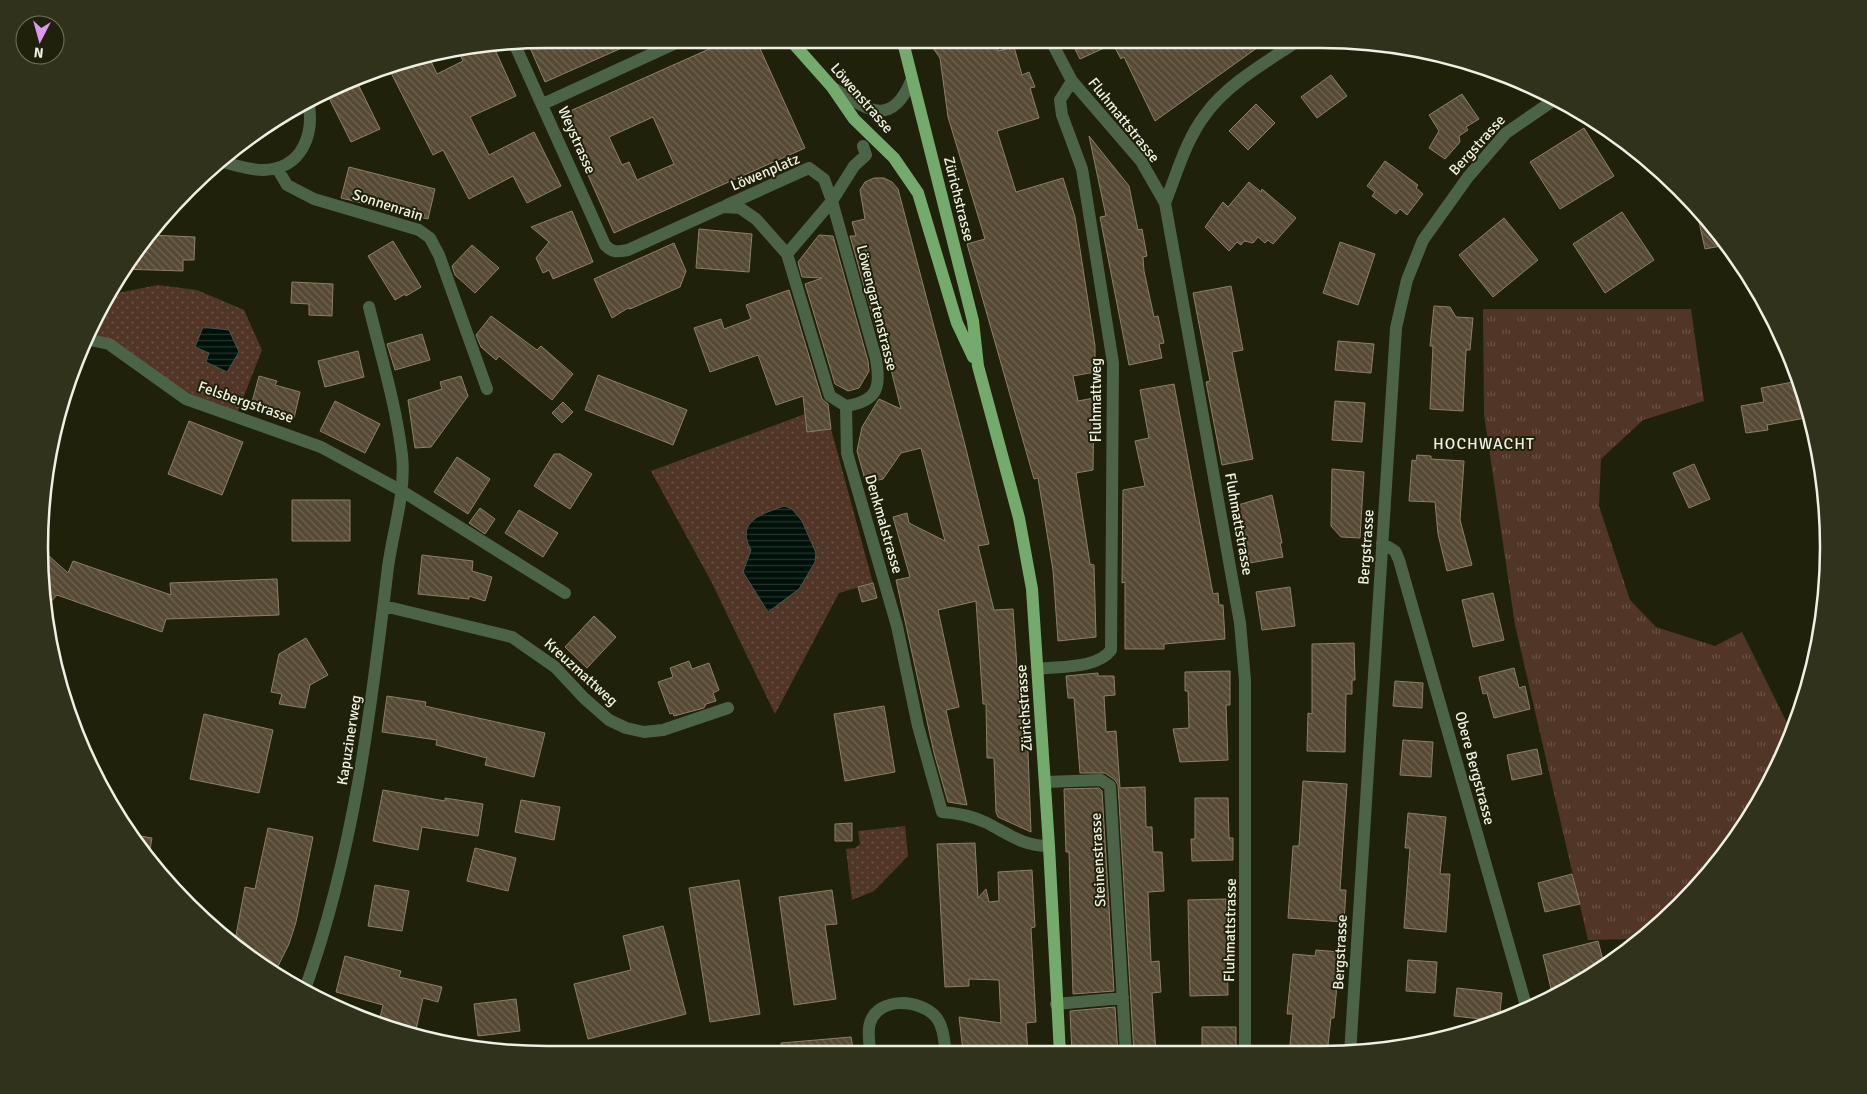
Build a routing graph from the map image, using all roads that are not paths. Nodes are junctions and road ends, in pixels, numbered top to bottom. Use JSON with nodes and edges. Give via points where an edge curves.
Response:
{"nodes":[{"id":1,"x":665,"y":48,"type":"edge"},
{"id":2,"x":797,"y":48,"type":"edge"},
{"id":3,"x":904,"y":48,"type":"edge"},
{"id":4,"x":1055,"y":48,"type":"edge"},
{"id":5,"x":1288,"y":48,"type":"edge"},
{"id":6,"x":517,"y":49,"type":"edge"},
{"id":7,"x":911,"y":81,"type":"junction"},
{"id":8,"x":1072,"y":81,"type":"junction"},
{"id":9,"x":832,"y":87,"type":"junction"},
{"id":10,"x":1549,"y":103,"type":"edge"},
{"id":11,"x":543,"y":104,"type":"junction"},
{"id":12,"x":309,"y":108,"type":"edge"},
{"id":13,"x":863,"y":146,"type":"dead end"},
{"id":14,"x":887,"y":152,"type":"joint"},
{"id":15,"x":228,"y":163,"type":"edge"},
{"id":16,"x":278,"y":168,"type":"junction"},
{"id":17,"x":832,"y":200,"type":"junction"},
{"id":18,"x":1165,"y":202,"type":"junction"},
{"id":19,"x":723,"y":207,"type":"junction"},
{"id":20,"x":840,"y":229,"type":"joint"},
{"id":21,"x":610,"y":250,"type":"joint"},
{"id":22,"x":787,"y":254,"type":"junction"},
{"id":23,"x":368,"y":308,"type":"dead end"},
{"id":24,"x":93,"y":341,"type":"edge"},
{"id":25,"x":978,"y":366,"type":"junction"},
{"id":26,"x":487,"y":389,"type":"dead end"},
{"id":27,"x":846,"y":406,"type":"junction"},
{"id":28,"x":402,"y":491,"type":"junction"},
{"id":29,"x":1382,"y":543,"type":"junction"},
{"id":30,"x":565,"y":593,"type":"dead end"},
{"id":31,"x":384,"y":606,"type":"junction"},
{"id":32,"x":1038,"y":669,"type":"junction"},
{"id":33,"x":728,"y":708,"type":"dead end"},
{"id":34,"x":1045,"y":782,"type":"junction"},
{"id":35,"x":1049,"y":846,"type":"junction"},
{"id":36,"x":307,"y":985,"type":"edge"},
{"id":37,"x":1123,"y":998,"type":"junction"},
{"id":38,"x":1525,"y":1002,"type":"edge"},
{"id":39,"x":1056,"y":1004,"type":"junction"},
{"id":40,"x":1351,"y":1045,"type":"edge"},
{"id":41,"x":870,"y":1046,"type":"edge"},
{"id":42,"x":945,"y":1046,"type":"edge"},
{"id":43,"x":1059,"y":1046,"type":"edge"},
{"id":44,"x":1126,"y":1046,"type":"edge"},
{"id":45,"x":1245,"y":1046,"type":"edge"}],
"edges":[{"from":1,"to":11,"type":"street"},
{"from":2,"to":9,"type":"main road","name":"Löwenstrasse"},
{"from":3,"to":7,"type":"main road","name":"Zürichstrasse"},
{"from":4,"to":8,"type":"street","name":"Fluhmattstrasse"},
{"from":5,"to":18,"type":"street","via":[[1224,94],[1205,115],[1188,144]]},
{"from":6,"to":11,"type":"street","name":"Weystrasse"},
{"from":7,"to":9,"type":"street","via":[[897,103],[882,110],[862,107]]},
{"from":7,"to":25,"type":"main road","name":"Zürichstrasse","via":[[973,321]]},
{"from":8,"to":18,"type":"street","name":"Fluhmattstrasse","via":[[1140,161]]},
{"from":8,"to":32,"type":"street","name":"Fluhmattweg","via":[[1060,100],[1062,115],[1082,169],[1113,363],[1111,650],[1096,662]]},
{"from":9,"to":14,"type":"main road","name":"Löwenstrasse","via":[[854,120]]},
{"from":10,"to":29,"type":"street","name":"Bergstrasse","via":[[1506,132],[1468,177],[1423,240],[1407,280],[1396,328]]},
{"from":11,"to":21,"type":"street","name":"Weystrasse","via":[[605,246]]},
{"from":12,"to":16,"type":"street","via":[[311,120],[306,144],[293,161]]},
{"from":13,"to":17,"type":"street","via":[[866,155],[854,166]]},
{"from":14,"to":25,"type":"main road","name":"Zürichstrasse","via":[[918,194],[957,323]]},
{"from":15,"to":16,"type":"street","via":[[263,170]]},
{"from":16,"to":26,"type":"street","name":"Sonnenrain","via":[[287,185],[308,196],[420,230],[430,238],[439,254]]},
{"from":17,"to":19,"type":"street","name":"Löwenplatz","via":[[824,179],[809,168]]},
{"from":17,"to":20,"type":"street","name":"Löwenplatz"},
{"from":17,"to":22,"type":"street"},
{"from":18,"to":45,"type":"street","name":"Fluhmattstrasse","via":[[1240,623],[1245,680]]},
{"from":19,"to":21,"type":"street","name":"Löwenplatz","via":[[628,250]]},
{"from":19,"to":22,"type":"street","name":"Löwenplatz","via":[[740,208],[756,219]]},
{"from":20,"to":27,"type":"street","name":"Löwengartenstrasse","via":[[880,380],[866,400]]},
{"from":22,"to":27,"type":"street","via":[[828,390]]},
{"from":23,"to":28,"type":"street","name":"Kapuzinerweg","via":[[393,403],[402,456]]},
{"from":24,"to":28,"type":"street","name":"Felsbergstrasse","via":[[109,344],[186,399],[322,447]]},
{"from":25,"to":32,"type":"main road","name":"Zürichstrasse","via":[[1028,562]]},
{"from":27,"to":35,"type":"street","name":"Denkmalstrasse","via":[[847,453],[897,626],[918,726],[942,812],[986,822],[1028,845]]},
{"from":28,"to":30,"type":"street"},
{"from":28,"to":31,"type":"street","name":"Kapuzinerweg"},
{"from":29,"to":38,"type":"street","name":"Obere Bergstrasse","via":[[1395,551],[1399,560]]},
{"from":29,"to":40,"type":"street","name":"Bergstrasse"},
{"from":31,"to":33,"type":"street","name":"Kreuzmattweg","via":[[512,637],[555,667],[608,720],[626,728],[644,732],[663,730]]},
{"from":31,"to":36,"type":"street","name":"Kapuzinerweg","via":[[365,754],[344,854]]},
{"from":32,"to":34,"type":"main road","name":"Zürichstrasse"},
{"from":34,"to":35,"type":"main road","name":"Zürichstrasse"},
{"from":34,"to":37,"type":"street","name":"Steinenstrasse","via":[[1101,780],[1110,786]]},
{"from":35,"to":39,"type":"main road","name":"Zürichstrasse"},
{"from":37,"to":39,"type":"street"},
{"from":37,"to":44,"type":"street","name":"Steinenstrasse"},
{"from":39,"to":43,"type":"main road","name":"Zürichstrasse"},
{"from":41,"to":42,"type":"street","via":[[870,1022],[878,1012],[895,1003],[916,1004],[928,1009],[937,1018]]}]}
